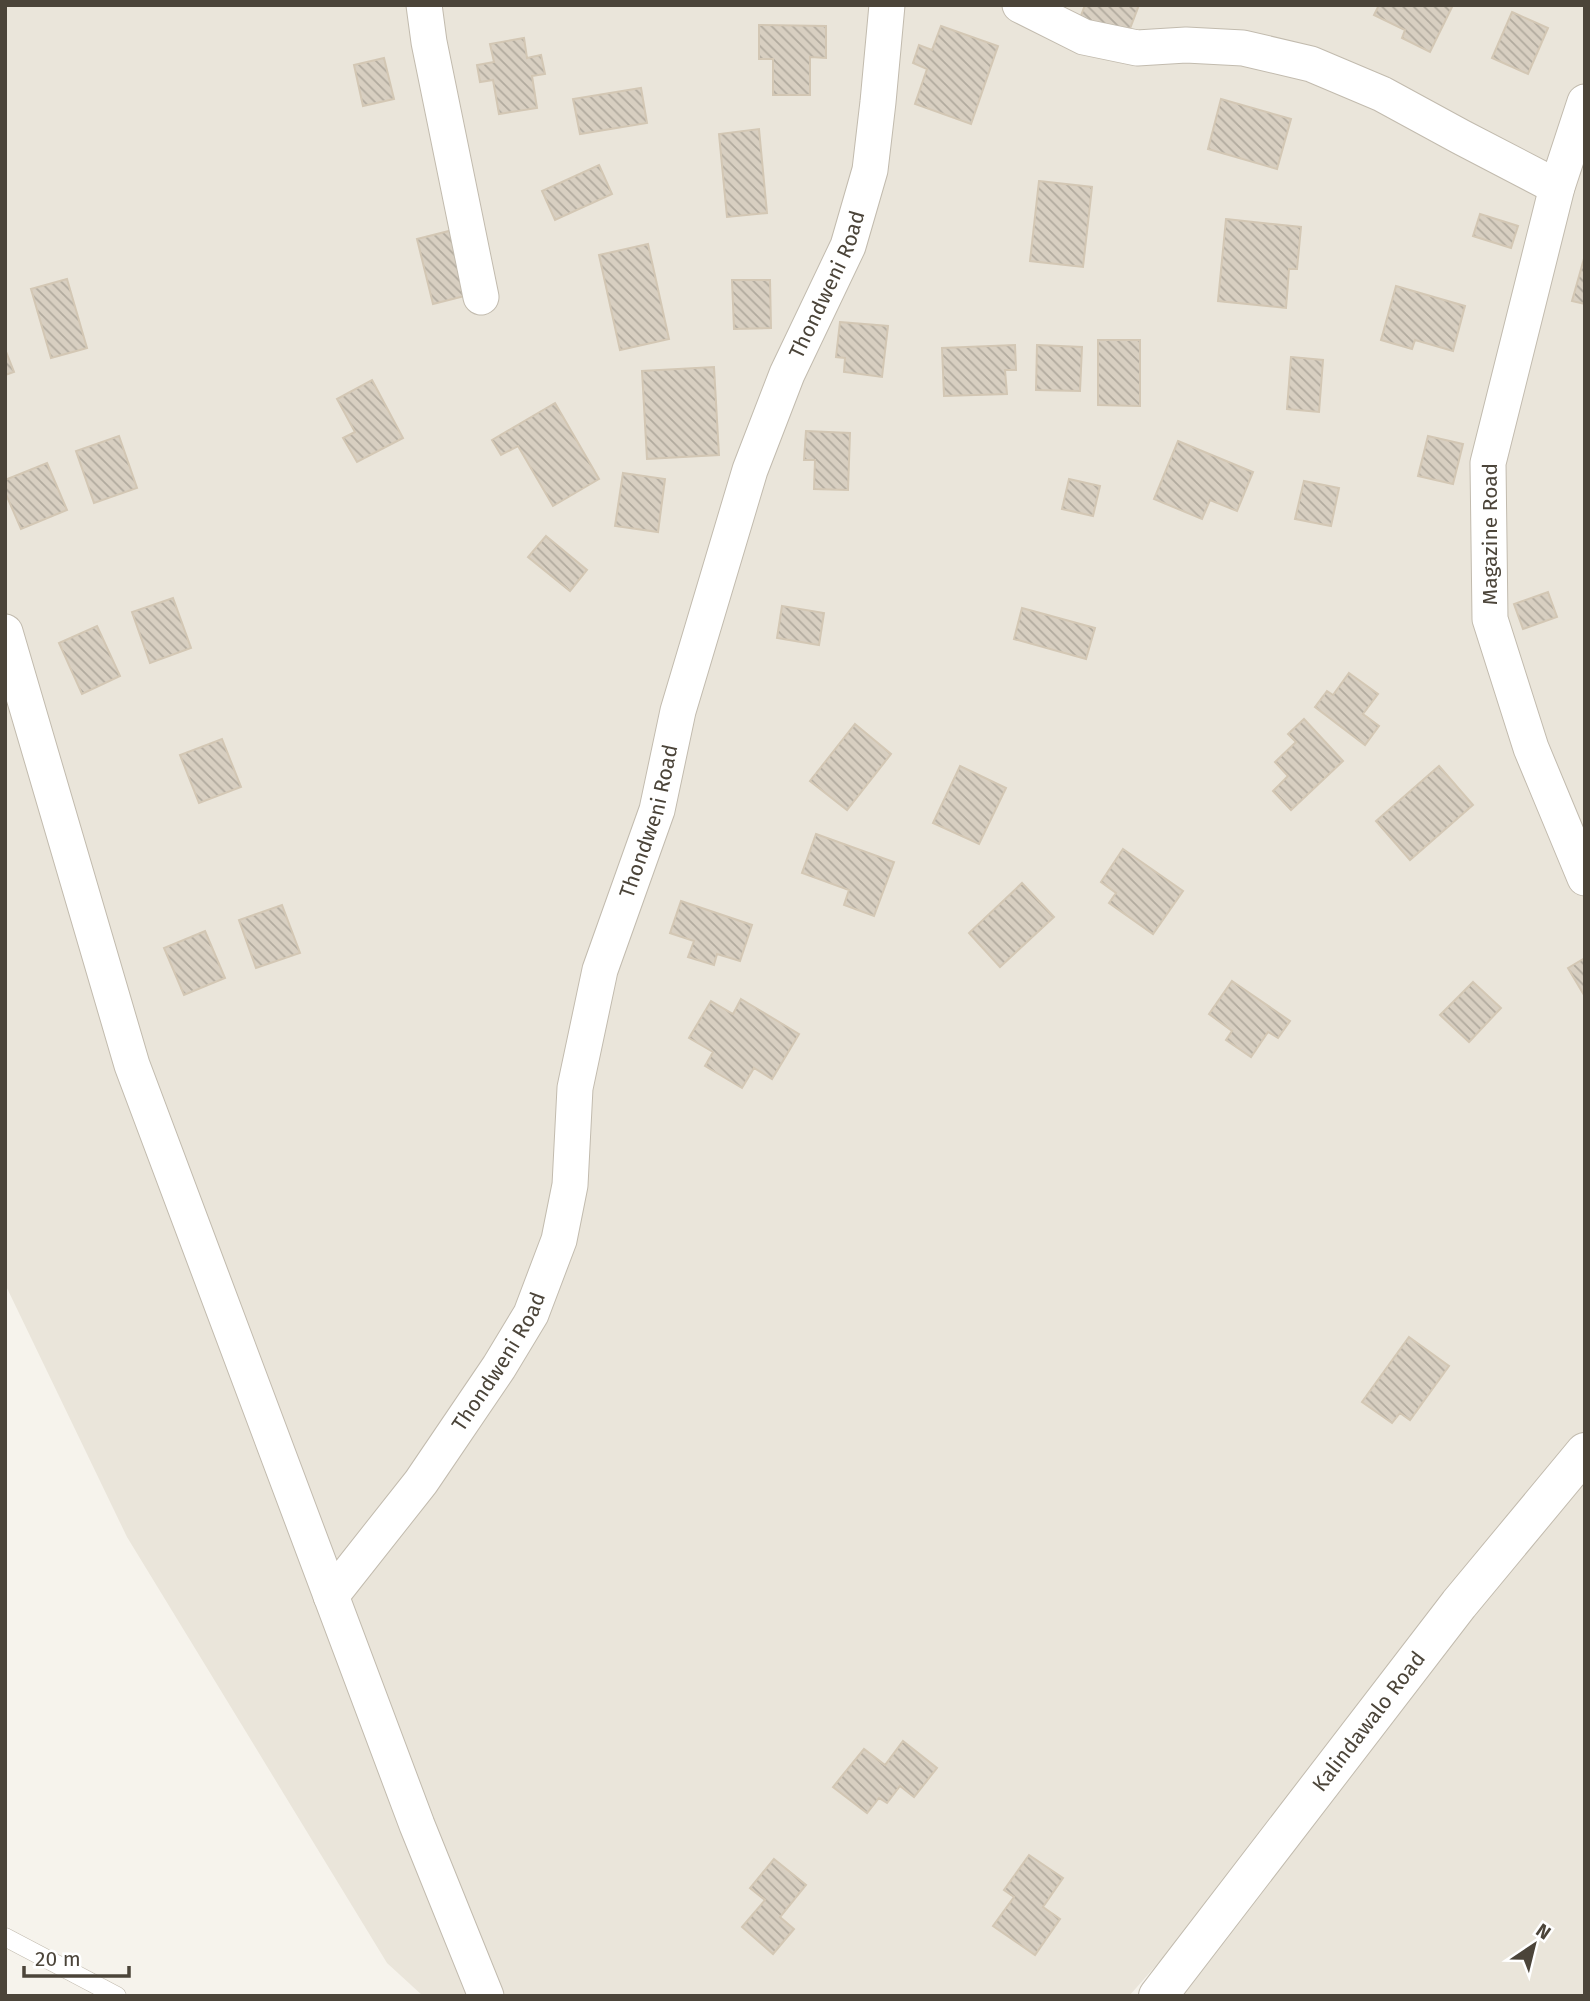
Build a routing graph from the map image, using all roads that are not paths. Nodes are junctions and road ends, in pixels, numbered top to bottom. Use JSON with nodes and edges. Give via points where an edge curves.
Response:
{"nodes":[{"id":1,"x":424,"y":5,"type":"edge"},
{"id":2,"x":887,"y":5,"type":"edge"},
{"id":3,"x":1020,"y":5,"type":"edge"},
{"id":4,"x":1585,"y":102,"type":"edge"},
{"id":5,"x":1557,"y":187,"type":"junction"},
{"id":6,"x":481,"y":297,"type":"dead end"},
{"id":7,"x":5,"y":632,"type":"edge"},
{"id":8,"x":1585,"y":878,"type":"edge"},
{"id":9,"x":1585,"y":1452,"type":"edge"},
{"id":10,"x":331,"y":1596,"type":"junction"},
{"id":11,"x":5,"y":1937,"type":"edge"},
{"id":12,"x":117,"y":1996,"type":"edge"},
{"id":13,"x":486,"y":1996,"type":"edge"},
{"id":14,"x":1158,"y":1996,"type":"edge"}],
"edges":[{"from":1,"to":6,"type":"street"},
{"from":2,"to":10,"type":"street","name":"Thondweni Road","via":[[870,170],[848,246],[787,374],[750,470],[678,711],[657,810],[600,970],[575,1088],[570,1185],[559,1240],[531,1314],[499,1367],[421,1482]]},
{"from":3,"to":5,"type":"street","via":[[1084,37],[1137,48],[1243,48],[1311,64],[1382,93]]},
{"from":4,"to":5,"type":"street","name":"Magazine Road"},
{"from":5,"to":8,"type":"street","name":"Magazine Road","via":[[1488,463],[1490,619],[1531,748]]},
{"from":7,"to":10,"type":"street","via":[[132,1065]]},
{"from":9,"to":14,"type":"street","name":"Kalindawalo Road","via":[[1459,1604]]},
{"from":10,"to":13,"type":"street"},
{"from":11,"to":12,"type":"lane"}]}
